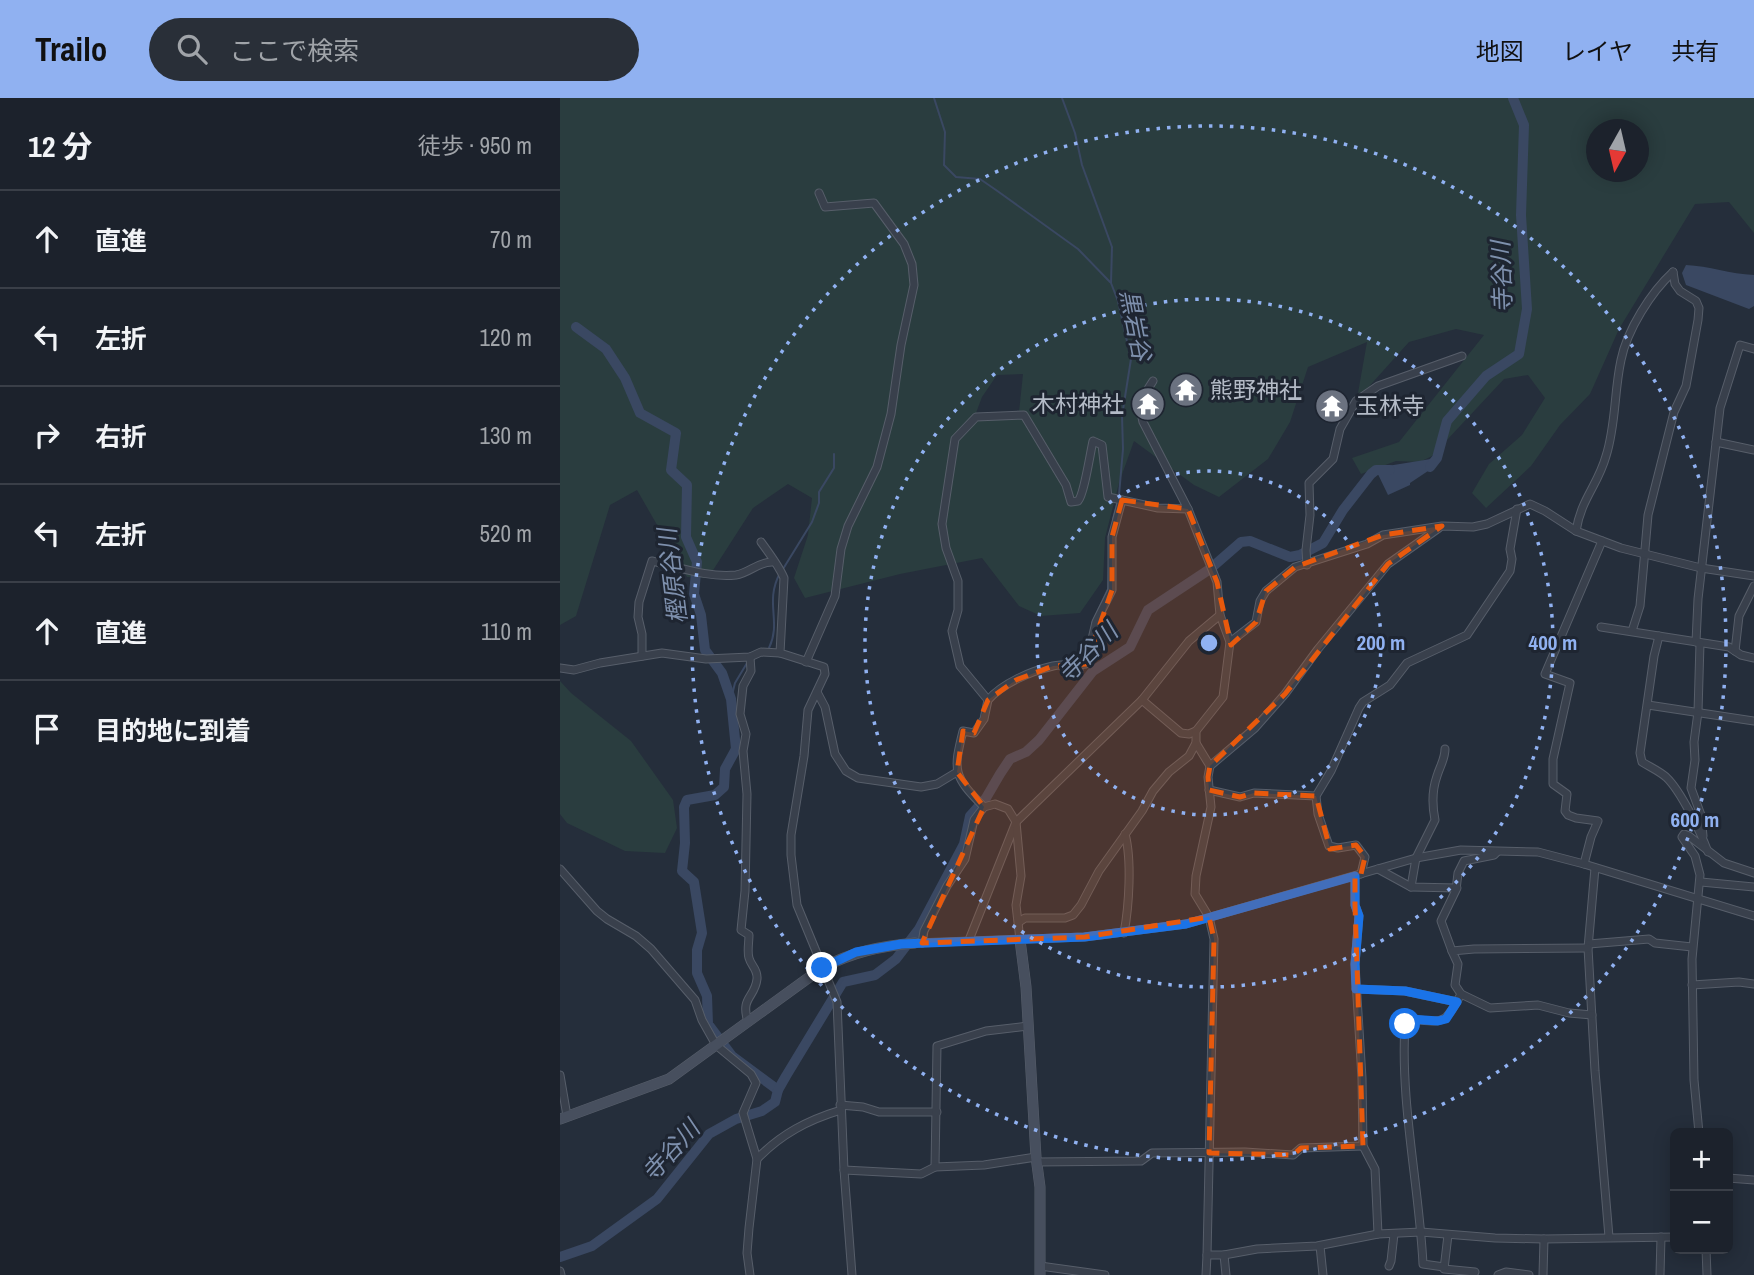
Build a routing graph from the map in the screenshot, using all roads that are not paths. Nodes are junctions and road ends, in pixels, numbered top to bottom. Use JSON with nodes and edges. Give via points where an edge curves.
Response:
{"nodes":[{"id":1,"x":819,"y":193,"type":"dead end"},
{"id":2,"x":1754,"y":349,"type":"edge"},
{"id":3,"x":1462,"y":356,"type":"dead end"},
{"id":4,"x":1153,"y":381,"type":"dead end"},
{"id":5,"x":1716,"y":442,"type":"junction"},
{"id":6,"x":1754,"y":450,"type":"edge"},
{"id":7,"x":1120,"y":499,"type":"junction"},
{"id":8,"x":1188,"y":509,"type":"junction"},
{"id":9,"x":1517,"y":509,"type":"junction"},
{"id":10,"x":1442,"y":526,"type":"junction"},
{"id":11,"x":1576,"y":531,"type":"junction"},
{"id":12,"x":1602,"y":541,"type":"junction"},
{"id":13,"x":761,"y":542,"type":"dead end"},
{"id":14,"x":1644,"y":553,"type":"junction"},
{"id":15,"x":772,"y":562,"type":"junction"},
{"id":16,"x":1307,"y":565,"type":"junction"},
{"id":17,"x":1701,"y":568,"type":"junction"},
{"id":18,"x":1754,"y":576,"type":"edge"},
{"id":19,"x":1754,"y":586,"type":"edge"},
{"id":20,"x":1220,"y":615,"type":"junction"},
{"id":21,"x":1601,"y":627,"type":"dead end"},
{"id":22,"x":1632,"y":632,"type":"junction"},
{"id":23,"x":1660,"y":636,"type":"junction"},
{"id":24,"x":1230,"y":642,"type":"junction"},
{"id":25,"x":1698,"y":642,"type":"junction"},
{"id":26,"x":1735,"y":651,"type":"junction"},
{"id":27,"x":780,"y":653,"type":"junction"},
{"id":28,"x":642,"y":656,"type":"junction"},
{"id":29,"x":1754,"y":658,"type":"edge"},
{"id":30,"x":751,"y":661,"type":"junction"},
{"id":31,"x":806,"y":662,"type":"junction"},
{"id":32,"x":560,"y":668,"type":"edge"},
{"id":33,"x":817,"y":692,"type":"junction"},
{"id":34,"x":988,"y":700,"type":"junction"},
{"id":35,"x":1142,"y":701,"type":"junction"},
{"id":36,"x":1648,"y":705,"type":"junction"},
{"id":37,"x":1698,"y":712,"type":"junction"},
{"id":38,"x":1754,"y":721,"type":"edge"},
{"id":39,"x":1196,"y":731,"type":"junction"},
{"id":40,"x":1196,"y":743,"type":"junction"},
{"id":41,"x":1445,"y":749,"type":"dead end"},
{"id":42,"x":1210,"y":766,"type":"junction"},
{"id":43,"x":957,"y":772,"type":"junction"},
{"id":44,"x":1209,"y":790,"type":"junction"},
{"id":45,"x":1316,"y":796,"type":"junction"},
{"id":46,"x":981,"y":804,"type":"junction"},
{"id":47,"x":1016,"y":822,"type":"junction"},
{"id":48,"x":1125,"y":834,"type":"junction"},
{"id":49,"x":1703,"y":837,"type":"junction"},
{"id":50,"x":1498,"y":851,"type":"junction"},
{"id":51,"x":1709,"y":852,"type":"junction"},
{"id":52,"x":1416,"y":858,"type":"junction"},
{"id":53,"x":1584,"y":864,"type":"junction"},
{"id":54,"x":1595,"y":868,"type":"junction"},
{"id":55,"x":560,"y":869,"type":"edge"},
{"id":56,"x":1378,"y":869,"type":"junction"},
{"id":57,"x":1754,"y":873,"type":"edge"},
{"id":58,"x":1358,"y":875,"type":"junction"},
{"id":59,"x":1701,"y":882,"type":"junction"},
{"id":60,"x":1411,"y":887,"type":"junction"},
{"id":61,"x":1754,"y":887,"type":"edge"},
{"id":62,"x":1457,"y":888,"type":"junction"},
{"id":63,"x":1699,"y":901,"type":"junction"},
{"id":64,"x":1754,"y":916,"type":"edge"},
{"id":65,"x":1209,"y":917,"type":"junction"},
{"id":66,"x":1019,"y":922,"type":"junction"},
{"id":67,"x":1124,"y":933,"type":"junction"},
{"id":68,"x":969,"y":940,"type":"junction"},
{"id":69,"x":1020,"y":940,"type":"junction"},
{"id":70,"x":919,"y":943,"type":"junction"},
{"id":71,"x":1589,"y":946,"type":"junction"},
{"id":72,"x":1692,"y":947,"type":"junction"},
{"id":73,"x":1452,"y":951,"type":"junction"},
{"id":74,"x":822,"y":968,"type":"junction"},
{"id":75,"x":1754,"y":984,"type":"edge"},
{"id":76,"x":1692,"y":985,"type":"junction"},
{"id":77,"x":1356,"y":989,"type":"junction"},
{"id":78,"x":1459,"y":998,"type":"junction"},
{"id":79,"x":1592,"y":1015,"type":"junction"},
{"id":80,"x":748,"y":1022,"type":"junction"},
{"id":81,"x":1028,"y":1026,"type":"junction"},
{"id":82,"x":719,"y":1043,"type":"junction"},
{"id":83,"x":560,"y":1075,"type":"edge"},
{"id":84,"x":841,"y":1107,"type":"junction"},
{"id":85,"x":937,"y":1112,"type":"junction"},
{"id":86,"x":564,"y":1118,"type":"edge"},
{"id":87,"x":1699,"y":1128,"type":"edge"},
{"id":88,"x":1363,"y":1146,"type":"junction"},
{"id":89,"x":1209,"y":1153,"type":"junction"},
{"id":90,"x":757,"y":1159,"type":"junction"},
{"id":91,"x":1036,"y":1160,"type":"junction"},
{"id":92,"x":935,"y":1167,"type":"junction"},
{"id":93,"x":844,"y":1170,"type":"junction"},
{"id":94,"x":1733,"y":1178,"type":"edge"},
{"id":95,"x":1754,"y":1180,"type":"edge"},
{"id":96,"x":1421,"y":1233,"type":"junction"},
{"id":97,"x":1378,"y":1234,"type":"junction"},
{"id":98,"x":1394,"y":1234,"type":"junction"},
{"id":99,"x":1448,"y":1235,"type":"junction"},
{"id":100,"x":1609,"y":1237,"type":"junction"},
{"id":101,"x":1661,"y":1237,"type":"junction"},
{"id":102,"x":1670,"y":1237,"type":"edge"},
{"id":103,"x":1544,"y":1239,"type":"junction"},
{"id":104,"x":1320,"y":1246,"type":"junction"},
{"id":105,"x":1706,"y":1254,"type":"edge"},
{"id":106,"x":1207,"y":1255,"type":"junction"},
{"id":107,"x":1224,"y":1255,"type":"junction"},
{"id":108,"x":1389,"y":1266,"type":"dead end"},
{"id":109,"x":1444,"y":1267,"type":"junction"},
{"id":110,"x":1040,"y":1270,"type":"edge"},
{"id":111,"x":1475,"y":1272,"type":"dead end"},
{"id":112,"x":750,"y":1275,"type":"edge"},
{"id":113,"x":852,"y":1275,"type":"edge"},
{"id":114,"x":1105,"y":1275,"type":"edge"},
{"id":115,"x":1206,"y":1275,"type":"edge"},
{"id":116,"x":1226,"y":1275,"type":"edge"},
{"id":117,"x":1323,"y":1275,"type":"edge"},
{"id":118,"x":1498,"y":1275,"type":"edge"},
{"id":119,"x":1529,"y":1275,"type":"edge"},
{"id":120,"x":1543,"y":1275,"type":"edge"},
{"id":121,"x":1660,"y":1275,"type":"edge"},
{"id":122,"x":1707,"y":1275,"type":"edge"}],
"edges":[{"from":1,"to":31,"type":"street","via":[[825,207],[874,203],[904,244],[914,285],[880,457],[848,526],[835,596]]},
{"from":2,"to":5,"type":"street","via":[[1740,345],[1720,408]]},
{"from":3,"to":16,"type":"street","via":[[1378,386],[1356,401],[1340,429],[1333,459],[1308,483]]},
{"from":4,"to":8,"type":"street","via":[[1139,410]]},
{"from":5,"to":6,"type":"street"},
{"from":5,"to":17,"type":"street"},
{"from":7,"to":8,"type":"street"},
{"from":7,"to":34,"type":"street","via":[[1112,537],[1112,590],[1083,664],[1053,666],[1016,680]]},
{"from":7,"to":34,"type":"street","via":[[1108,497],[1102,445],[1093,441],[1082,496],[1071,502],[1066,485],[1024,415],[976,417],[955,439],[942,524],[958,581],[952,631],[960,666]]},
{"from":8,"to":20,"type":"street","via":[[1217,582]]},
{"from":9,"to":10,"type":"street","via":[[1487,524]]},
{"from":9,"to":11,"type":"street","via":[[1530,505]]},
{"from":9,"to":45,"type":"street","via":[[1510,571],[1488,607],[1467,635],[1407,663],[1390,685],[1363,702]]},
{"from":10,"to":16,"type":"street","via":[[1383,535]]},
{"from":10,"to":42,"type":"street","via":[[1388,564],[1270,711]]},
{"from":11,"to":12,"type":"street"},
{"from":11,"to":14,"type":"street","via":[[1582,505],[1606,458],[1623,352],[1640,316],[1674,272],[1680,292],[1696,301],[1698,320],[1686,386],[1674,412],[1651,501]]},
{"from":12,"to":14,"type":"street"},
{"from":12,"to":53,"type":"street","via":[[1545,674],[1570,684],[1553,784],[1567,794],[1568,816],[1598,821]]},
{"from":13,"to":15,"type":"street"},
{"from":14,"to":17,"type":"street"},
{"from":14,"to":22,"type":"street","via":[[1640,606]]},
{"from":15,"to":27,"type":"street","via":[[781,571],[784,595]]},
{"from":15,"to":28,"type":"street","via":[[720,576],[652,561],[639,602]]},
{"from":16,"to":24,"type":"street","via":[[1290,570],[1266,591],[1256,622]]},
{"from":17,"to":18,"type":"street"},
{"from":17,"to":25,"type":"street"},
{"from":19,"to":26,"type":"street","via":[[1739,616]]},
{"from":20,"to":24,"type":"street"},
{"from":20,"to":35,"type":"street","via":[[1189,641]]},
{"from":21,"to":22,"type":"street"},
{"from":22,"to":23,"type":"street"},
{"from":23,"to":25,"type":"street"},
{"from":23,"to":36,"type":"street"},
{"from":24,"to":39,"type":"street","via":[[1223,697]]},
{"from":25,"to":26,"type":"street"},
{"from":25,"to":37,"type":"street"},
{"from":26,"to":29,"type":"street"},
{"from":27,"to":30,"type":"street","via":[[765,653]]},
{"from":27,"to":31,"type":"street"},
{"from":28,"to":30,"type":"street","via":[[662,653]]},
{"from":28,"to":32,"type":"street","via":[[574,670]]},
{"from":30,"to":80,"type":"street","via":[[740,714],[746,734],[747,794],[741,930],[749,935],[749,959],[756,968],[757,981],[744,1010]]},
{"from":31,"to":33,"type":"street","via":[[824,667]]},
{"from":33,"to":43,"type":"street","via":[[825,707],[835,754],[846,771],[858,778],[921,787]]},
{"from":33,"to":74,"type":"street","via":[[804,730],[791,855],[797,905]]},
{"from":34,"to":43,"type":"street","via":[[984,719],[974,733],[963,730]]},
{"from":35,"to":39,"type":"street","via":[[1181,733]]},
{"from":35,"to":47,"type":"street"},
{"from":36,"to":37,"type":"street"},
{"from":36,"to":49,"type":"street","via":[[1642,762],[1665,776]]},
{"from":37,"to":38,"type":"street"},
{"from":37,"to":49,"type":"street","via":[[1691,788]]},
{"from":39,"to":40,"type":"street"},
{"from":40,"to":42,"type":"street"},
{"from":40,"to":48,"type":"street","via":[[1153,791]]},
{"from":41,"to":52,"type":"street","via":[[1432,806],[1435,820]]},
{"from":42,"to":44,"type":"street"},
{"from":43,"to":46,"type":"street"},
{"from":44,"to":45,"type":"street","via":[[1240,797],[1254,793]]},
{"from":44,"to":65,"type":"street","via":[[1211,807],[1195,894]]},
{"from":45,"to":58,"type":"street","via":[[1329,846],[1356,845],[1365,857]]},
{"from":46,"to":47,"type":"street","via":[[1008,809]]},
{"from":46,"to":70,"type":"street","via":[[965,859]]},
{"from":47,"to":66,"type":"street"},
{"from":47,"to":68,"type":"street"},
{"from":48,"to":66,"type":"street","via":[[1073,915]]},
{"from":48,"to":67,"type":"street","via":[[1129,849]]},
{"from":49,"to":51,"type":"street"},
{"from":50,"to":52,"type":"street","via":[[1461,850]]},
{"from":50,"to":53,"type":"street","via":[[1538,852]]},
{"from":50,"to":62,"type":"street","via":[[1464,861]]},
{"from":51,"to":57,"type":"street","via":[[1724,863]]},
{"from":51,"to":59,"type":"street","via":[[1689,836],[1682,837],[1695,856]]},
{"from":52,"to":56,"type":"street"},
{"from":52,"to":60,"type":"street"},
{"from":53,"to":54,"type":"street"},
{"from":54,"to":63,"type":"street"},
{"from":54,"to":71,"type":"street"},
{"from":55,"to":82,"type":"street","via":[[597,911],[651,949],[695,1000],[702,1020]]},
{"from":56,"to":58,"type":"street"},
{"from":56,"to":60,"type":"street"},
{"from":58,"to":65,"type":"street"},
{"from":58,"to":77,"type":"street"},
{"from":59,"to":61,"type":"street"},
{"from":59,"to":63,"type":"street"},
{"from":60,"to":62,"type":"street"},
{"from":62,"to":73,"type":"street","via":[[1441,921]]},
{"from":63,"to":64,"type":"street"},
{"from":63,"to":72,"type":"street"},
{"from":65,"to":67,"type":"street"},
{"from":65,"to":89,"type":"street","via":[[1214,939]]},
{"from":66,"to":69,"type":"street"},
{"from":67,"to":69,"type":"street"},
{"from":68,"to":69,"type":"street"},
{"from":68,"to":70,"type":"street"},
{"from":69,"to":81,"type":"street"},
{"from":70,"to":74,"type":"street","via":[[856,952]]},
{"from":71,"to":72,"type":"street","via":[[1649,939]]},
{"from":71,"to":73,"type":"street"},
{"from":71,"to":79,"type":"street"},
{"from":72,"to":76,"type":"street"},
{"from":73,"to":78,"type":"street","via":[[1458,964],[1455,985]]},
{"from":74,"to":80,"type":"street"},
{"from":74,"to":84,"type":"street","via":[[837,1002]]},
{"from":75,"to":76,"type":"street"},
{"from":76,"to":87,"type":"street"},
{"from":77,"to":78,"type":"street"},
{"from":77,"to":88,"type":"street"},
{"from":78,"to":79,"type":"street","via":[[1490,1008],[1538,1005]]},
{"from":78,"to":96,"type":"street","via":[[1446,1019],[1410,1019],[1405,1024],[1402,1058]]},
{"from":79,"to":100,"type":"street"},
{"from":80,"to":82,"type":"street"},
{"from":81,"to":85,"type":"street","via":[[986,1031],[937,1046]]},
{"from":81,"to":91,"type":"street"},
{"from":82,"to":86,"type":"street","via":[[669,1079]]},
{"from":82,"to":90,"type":"street","via":[[756,1083],[743,1117]]},
{"from":83,"to":86,"type":"street"},
{"from":84,"to":85,"type":"street"},
{"from":84,"to":90,"type":"street","via":[[773,1142]]},
{"from":84,"to":93,"type":"street"},
{"from":85,"to":92,"type":"street"},
{"from":88,"to":89,"type":"street","via":[[1301,1149],[1293,1155]]},
{"from":88,"to":97,"type":"street","via":[[1375,1168]]},
{"from":89,"to":91,"type":"street","via":[[1152,1153],[1141,1161]]},
{"from":89,"to":106,"type":"street"},
{"from":90,"to":112,"type":"street","via":[[748,1228]]},
{"from":91,"to":92,"type":"street"},
{"from":91,"to":110,"type":"street"},
{"from":92,"to":93,"type":"street","via":[[921,1174]]},
{"from":93,"to":113,"type":"street"},
{"from":94,"to":95,"type":"street"},
{"from":96,"to":98,"type":"street"},
{"from":96,"to":99,"type":"street"},
{"from":96,"to":109,"type":"street","via":[[1423,1264]]},
{"from":97,"to":98,"type":"street"},
{"from":97,"to":104,"type":"street"},
{"from":98,"to":108,"type":"street"},
{"from":99,"to":103,"type":"street"},
{"from":99,"to":109,"type":"street"},
{"from":100,"to":101,"type":"street"},
{"from":100,"to":103,"type":"street"},
{"from":101,"to":102,"type":"street"},
{"from":101,"to":121,"type":"street"},
{"from":103,"to":120,"type":"street"},
{"from":104,"to":107,"type":"street"},
{"from":104,"to":117,"type":"street"},
{"from":105,"to":122,"type":"street"},
{"from":106,"to":107,"type":"street"},
{"from":106,"to":115,"type":"street"},
{"from":107,"to":116,"type":"street"},
{"from":109,"to":111,"type":"street"},
{"from":110,"to":114,"type":"street"},
{"from":118,"to":119,"type":"street"}]}
